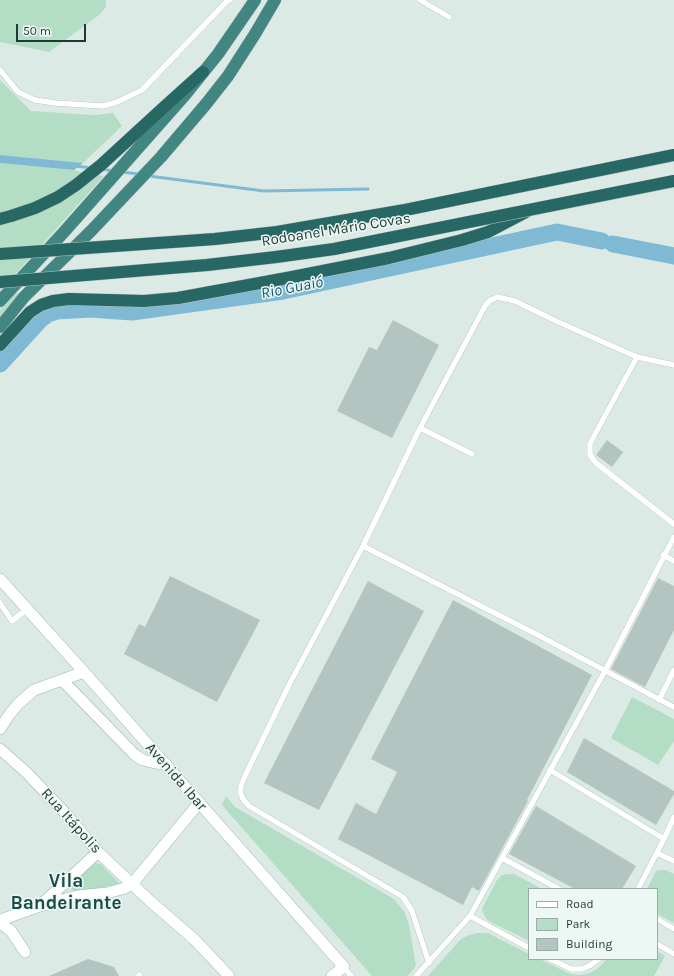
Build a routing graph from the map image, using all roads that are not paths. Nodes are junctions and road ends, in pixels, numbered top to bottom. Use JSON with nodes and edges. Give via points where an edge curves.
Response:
{"nodes":[{"id":1,"x":230,"y":0,"type":"edge"},
{"id":2,"x":255,"y":0,"type":"edge"},
{"id":3,"x":275,"y":0,"type":"edge"},
{"id":4,"x":420,"y":0,"type":"edge"},
{"id":5,"x":449,"y":17,"type":"dead end"},
{"id":6,"x":0,"y":70,"type":"edge"},
{"id":7,"x":203,"y":72,"type":"junction"},
{"id":8,"x":674,"y":155,"type":"edge"},
{"id":9,"x":674,"y":181,"type":"edge"},
{"id":10,"x":526,"y":212,"type":"junction"},
{"id":11,"x":0,"y":219,"type":"edge"},
{"id":12,"x":0,"y":254,"type":"edge"},
{"id":13,"x":0,"y":282,"type":"edge"},
{"id":14,"x":0,"y":301,"type":"edge"},
{"id":15,"x":0,"y":327,"type":"edge"},
{"id":16,"x":0,"y":345,"type":"edge"},
{"id":17,"x":637,"y":357,"type":"junction"},
{"id":18,"x":674,"y":365,"type":"edge"},
{"id":19,"x":420,"y":428,"type":"junction"},
{"id":20,"x":472,"y":454,"type":"dead end"},
{"id":21,"x":674,"y":524,"type":"edge"},
{"id":22,"x":674,"y":537,"type":"edge"},
{"id":23,"x":363,"y":546,"type":"junction"},
{"id":24,"x":663,"y":556,"type":"junction"},
{"id":25,"x":674,"y":561,"type":"edge"},
{"id":26,"x":0,"y":579,"type":"edge"},
{"id":27,"x":0,"y":603,"type":"edge"},
{"id":28,"x":27,"y":609,"type":"junction"},
{"id":29,"x":674,"y":670,"type":"edge"},
{"id":30,"x":605,"y":671,"type":"junction"},
{"id":31,"x":84,"y":672,"type":"junction"},
{"id":32,"x":62,"y":680,"type":"junction"},
{"id":33,"x":659,"y":700,"type":"junction"},
{"id":34,"x":674,"y":707,"type":"edge"},
{"id":35,"x":0,"y":729,"type":"edge"},
{"id":36,"x":0,"y":749,"type":"edge"},
{"id":37,"x":166,"y":764,"type":"junction"},
{"id":38,"x":550,"y":770,"type":"junction"},
{"id":39,"x":199,"y":803,"type":"junction"},
{"id":40,"x":674,"y":817,"type":"edge"},
{"id":41,"x":664,"y":839,"type":"junction"},
{"id":42,"x":98,"y":852,"type":"junction"},
{"id":43,"x":657,"y":853,"type":"junction"},
{"id":44,"x":502,"y":858,"type":"junction"},
{"id":45,"x":674,"y":861,"type":"edge"},
{"id":46,"x":132,"y":884,"type":"junction"},
{"id":47,"x":557,"y":888,"type":"edge"},
{"id":48,"x":639,"y":888,"type":"edge"},
{"id":49,"x":40,"y":906,"type":"junction"},
{"id":50,"x":470,"y":916,"type":"junction"},
{"id":51,"x":658,"y":920,"type":"edge"},
{"id":52,"x":0,"y":921,"type":"edge"},
{"id":53,"x":674,"y":929,"type":"edge"},
{"id":54,"x":658,"y":945,"type":"edge"},
{"id":55,"x":528,"y":947,"type":"edge"},
{"id":56,"x":25,"y":952,"type":"dead end"},
{"id":57,"x":674,"y":954,"type":"edge"},
{"id":58,"x":552,"y":960,"type":"edge"},
{"id":59,"x":598,"y":960,"type":"edge"},
{"id":60,"x":429,"y":963,"type":"junction"},
{"id":61,"x":347,"y":972,"type":"edge"},
{"id":62,"x":229,"y":976,"type":"edge"},
{"id":63,"x":332,"y":976,"type":"edge"},
{"id":64,"x":416,"y":976,"type":"edge"}],
"edges":[{"from":1,"to":6,"type":"lane","via":[[142,90],[117,102],[103,106],[35,100],[18,92]]},
{"from":2,"to":7,"type":"highway"},
{"from":3,"to":15,"type":"highway","via":[[228,76],[161,157],[24,297]]},
{"from":4,"to":5,"type":"lane"},
{"from":7,"to":11,"type":"highway","via":[[76,185],[35,208]]},
{"from":7,"to":14,"type":"highway","via":[[111,179]]},
{"from":8,"to":12,"type":"highway","name":"Rodoanel Mário Covas","bridge":true,"via":[[405,210],[277,232]]},
{"from":9,"to":10,"type":"highway","name":"Rodoanel Mário Covas","bridge":true},
{"from":10,"to":13,"type":"highway","name":"Rodoanel Mário Covas","bridge":true,"via":[[334,249],[276,257]]},
{"from":10,"to":16,"type":"highway","via":[[488,232],[435,247],[178,298],[144,301],[54,301],[30,312]]},
{"from":17,"to":18,"type":"lane"},
{"from":17,"to":19,"type":"lane","via":[[515,301],[493,298],[485,306]]},
{"from":17,"to":21,"type":"lane","via":[[590,444],[590,455],[596,463]]},
{"from":19,"to":20,"type":"lane"},
{"from":19,"to":23,"type":"lane"},
{"from":22,"to":24,"type":"lane"},
{"from":23,"to":30,"type":"lane"},
{"from":23,"to":60,"type":"lane","via":[[289,685],[245,776],[240,792],[249,806],[403,897],[412,911]]},
{"from":24,"to":25,"type":"lane"},
{"from":24,"to":30,"type":"lane"},
{"from":26,"to":28,"type":"street","name":"Avenida Ibar"},
{"from":27,"to":28,"type":"lane","via":[[12,621]]},
{"from":28,"to":31,"type":"street","name":"Avenida Ibar"},
{"from":29,"to":33,"type":"lane"},
{"from":30,"to":33,"type":"lane"},
{"from":30,"to":38,"type":"lane"},
{"from":31,"to":32,"type":"street"},
{"from":31,"to":37,"type":"street","name":"Avenida Ibar"},
{"from":32,"to":35,"type":"street","via":[[27,695],[8,715]]},
{"from":32,"to":37,"type":"street","via":[[135,755],[143,760]]},
{"from":33,"to":34,"type":"lane"},
{"from":36,"to":42,"type":"street","name":"Rua Itápolis","via":[[66,814]]},
{"from":37,"to":39,"type":"street","name":"Avenida Ibar"},
{"from":38,"to":41,"type":"lane"},
{"from":38,"to":44,"type":"lane"},
{"from":39,"to":46,"type":"street"},
{"from":39,"to":61,"type":"street","name":"Avenida Ibar"},
{"from":40,"to":41,"type":"lane"},
{"from":41,"to":43,"type":"lane"},
{"from":42,"to":46,"type":"street","name":"Rua Itápolis"},
{"from":42,"to":49,"type":"street"},
{"from":43,"to":45,"type":"lane"},
{"from":43,"to":48,"type":"lane"},
{"from":44,"to":47,"type":"lane"},
{"from":44,"to":50,"type":"lane"},
{"from":46,"to":49,"type":"street","via":[[120,890],[77,896]]},
{"from":46,"to":62,"type":"street","name":"Rua Itápolis","via":[[194,940]]},
{"from":49,"to":52,"type":"street"},
{"from":50,"to":55,"type":"lane"},
{"from":50,"to":60,"type":"lane"},
{"from":51,"to":53,"type":"lane"},
{"from":52,"to":56,"type":"street","via":[[11,931]]},
{"from":54,"to":57,"type":"lane"},
{"from":58,"to":59,"type":"lane","via":[[571,968],[582,969]]},
{"from":60,"to":64,"type":"lane"},
{"from":61,"to":63,"type":"street"}]}
